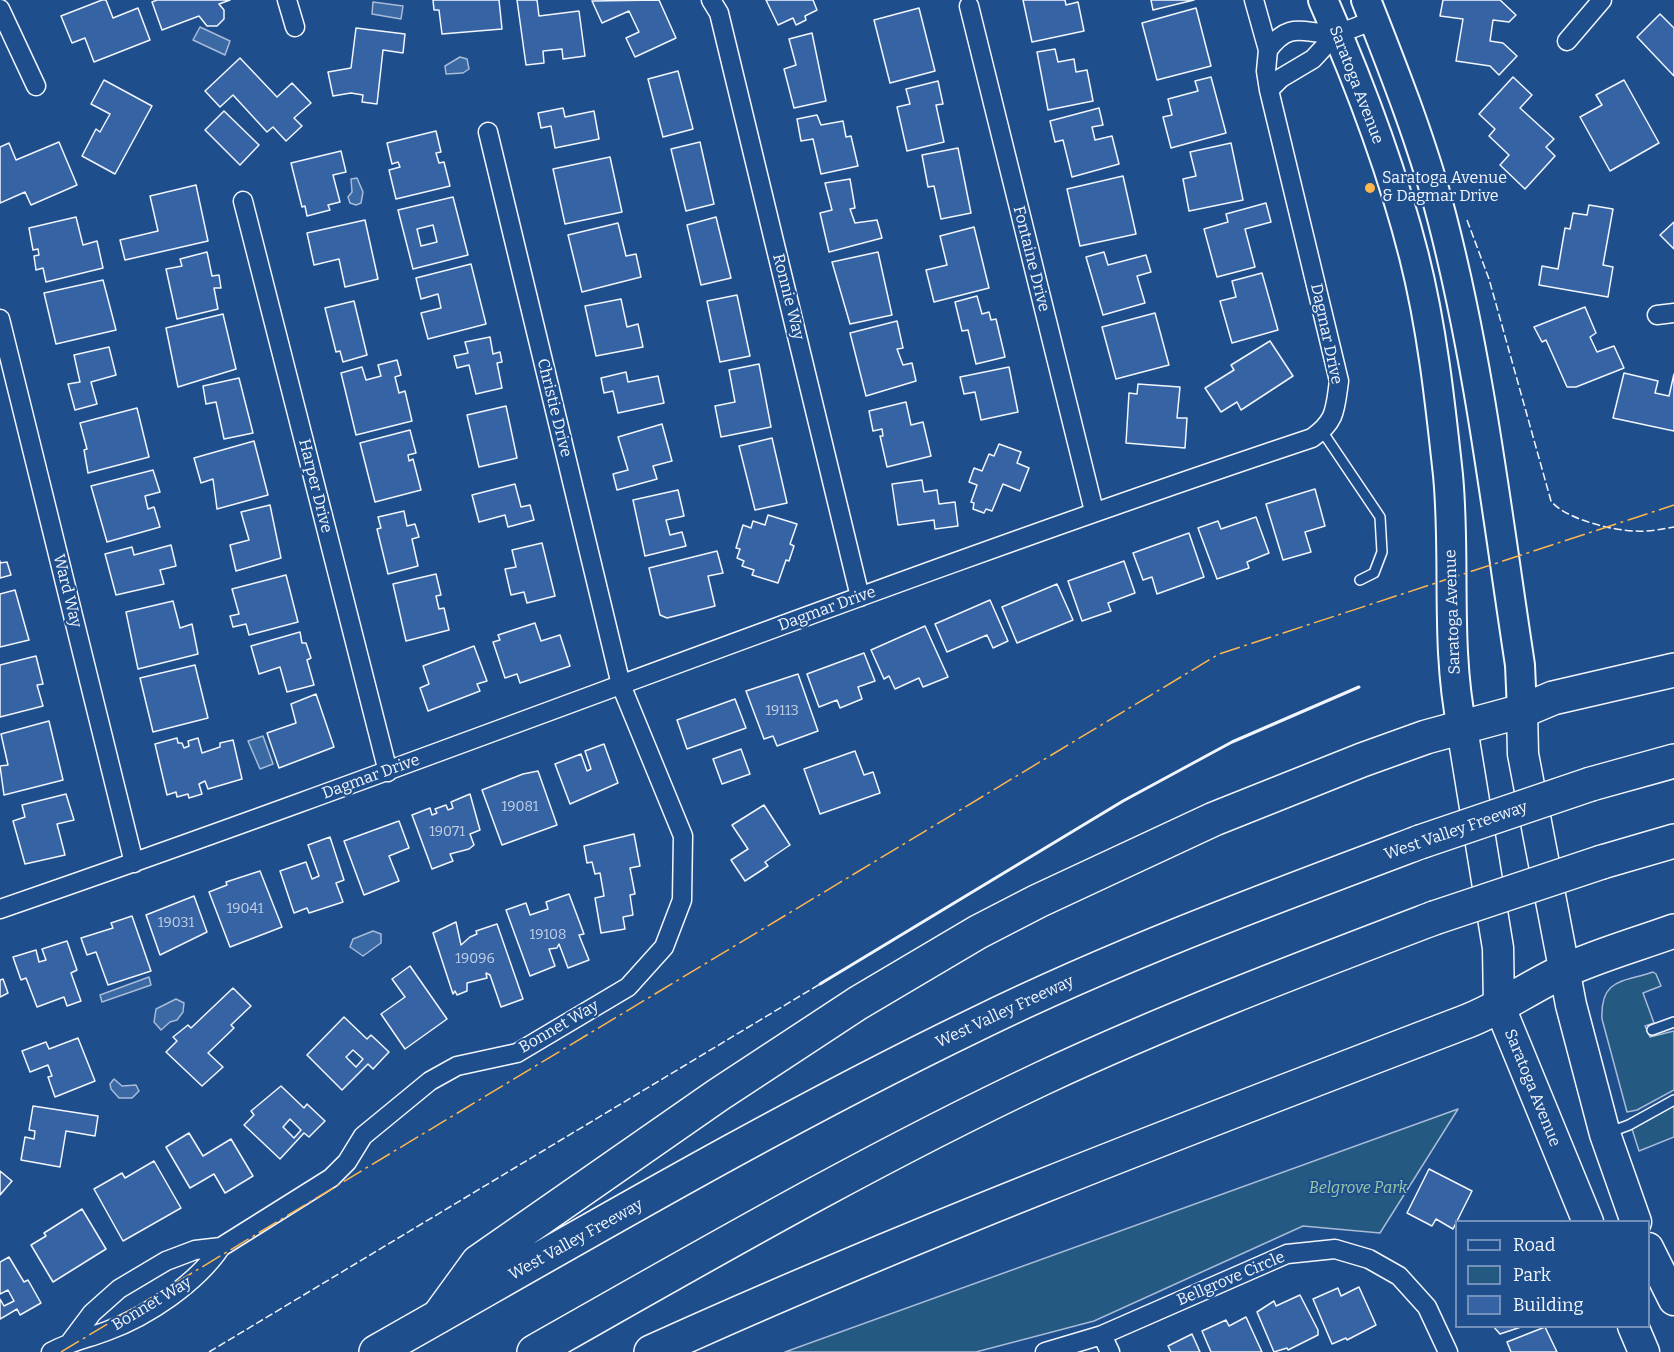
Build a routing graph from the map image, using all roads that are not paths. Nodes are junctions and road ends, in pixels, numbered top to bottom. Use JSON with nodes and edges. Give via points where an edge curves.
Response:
{"nodes":[{"id":1,"x":287,"y":0,"type":"edge"},
{"id":2,"x":711,"y":0,"type":"edge"},
{"id":3,"x":1254,"y":0,"type":"edge"},
{"id":4,"x":1323,"y":0,"type":"edge"},
{"id":5,"x":1602,"y":0,"type":"edge"},
{"id":6,"x":969,"y":6,"type":"dead end"},
{"id":7,"x":0,"y":9,"type":"edge"},
{"id":8,"x":1370,"y":10,"type":"edge"},
{"id":9,"x":295,"y":27,"type":"dead end"},
{"id":10,"x":1337,"y":33,"type":"junction"},
{"id":11,"x":1567,"y":41,"type":"dead end"},
{"id":12,"x":1268,"y":50,"type":"junction"},
{"id":13,"x":36,"y":86,"type":"dead end"},
{"id":14,"x":1269,"y":90,"type":"junction"},
{"id":15,"x":488,"y":132,"type":"dead end"},
{"id":16,"x":243,"y":201,"type":"dead end"},
{"id":17,"x":0,"y":319,"type":"edge"},
{"id":18,"x":1322,"y":431,"type":"junction"},
{"id":19,"x":1094,"y":511,"type":"junction"},
{"id":20,"x":1360,"y":580,"type":"dead end"},
{"id":21,"x":860,"y":597,"type":"junction"},
{"id":22,"x":1674,"y":670,"type":"edge"},
{"id":23,"x":621,"y":685,"type":"junction"},
{"id":24,"x":1522,"y":711,"type":"junction"},
{"id":25,"x":1462,"y":728,"type":"junction"},
{"id":26,"x":1674,"y":760,"type":"edge"},
{"id":27,"x":388,"y":772,"type":"junction"},
{"id":28,"x":1674,"y":841,"type":"edge"},
{"id":29,"x":134,"y":863,"type":"junction"},
{"id":30,"x":0,"y":909,"type":"edge"},
{"id":31,"x":1674,"y":931,"type":"edge"},
{"id":32,"x":1566,"y":970,"type":"junction"},
{"id":33,"x":1499,"y":1005,"type":"junction"},
{"id":34,"x":1674,"y":1022,"type":"edge"},
{"id":35,"x":1653,"y":1030,"type":"dead end"},
{"id":36,"x":1674,"y":1100,"type":"edge"},
{"id":37,"x":1605,"y":1134,"type":"junction"},
{"id":38,"x":1588,"y":1220,"type":"edge"},
{"id":39,"x":1636,"y":1220,"type":"edge"},
{"id":40,"x":220,"y":1247,"type":"junction"},
{"id":41,"x":1650,"y":1252,"type":"edge"},
{"id":42,"x":1674,"y":1300,"type":"edge"},
{"id":43,"x":438,"y":1317,"type":"junction"},
{"id":44,"x":1634,"y":1328,"type":"edge"},
{"id":45,"x":1102,"y":1335,"type":"junction"},
{"id":46,"x":71,"y":1341,"type":"junction"},
{"id":47,"x":51,"y":1352,"type":"edge"},
{"id":48,"x":376,"y":1352,"type":"edge"},
{"id":49,"x":534,"y":1352,"type":"edge"},
{"id":50,"x":651,"y":1352,"type":"edge"},
{"id":51,"x":1045,"y":1352,"type":"edge"},
{"id":52,"x":1110,"y":1352,"type":"edge"},
{"id":53,"x":1448,"y":1352,"type":"edge"},
{"id":54,"x":1644,"y":1352,"type":"edge"}],
"edges":[{"from":1,"to":9,"type":"street"},
{"from":2,"to":21,"type":"street","name":"Ronnie Way","via":[[719,13]]},
{"from":3,"to":12,"type":"street","name":"Dagmar Drive"},
{"from":4,"to":10,"type":"main road","name":"Saratoga Avenue"},
{"from":5,"to":11,"type":"street"},
{"from":6,"to":19,"type":"street","name":"Fontaine Drive"},
{"from":7,"to":13,"type":"street"},
{"from":8,"to":10,"type":"street"},
{"from":8,"to":24,"type":"main road","via":[[1424,158],[1461,297],[1520,665]]},
{"from":10,"to":12,"type":"street","via":[[1302,29],[1285,32]]},
{"from":10,"to":14,"type":"street","via":[[1314,59],[1281,78]]},
{"from":10,"to":25,"type":"main road","name":"Saratoga Avenue","via":[[1397,197],[1428,322],[1448,476],[1451,605]]},
{"from":12,"to":14,"type":"street","name":"Dagmar Drive"},
{"from":14,"to":18,"type":"street","name":"Dagmar Drive","via":[[1339,381],[1335,416]]},
{"from":15,"to":23,"type":"street","name":"Christie Drive"},
{"from":16,"to":27,"type":"street","name":"Harper Drive"},
{"from":17,"to":29,"type":"street","name":"Ward Way"},
{"from":18,"to":19,"type":"street","name":"Dagmar Drive","via":[[1312,438]]},
{"from":18,"to":20,"type":"lane","via":[[1380,517],[1382,552],[1374,573]]},
{"from":19,"to":21,"type":"street","name":"Dagmar Drive"},
{"from":21,"to":23,"type":"street","name":"Dagmar Drive"},
{"from":22,"to":24,"type":"highway","via":[[1553,698]]},
{"from":23,"to":27,"type":"street","name":"Dagmar Drive"},
{"from":23,"to":40,"type":"street","name":"Bonnet Way","via":[[683,836],[682,900],[664,947],[628,987],[518,1053],[457,1066],[430,1081],[363,1136],[347,1162],[331,1178]]},
{"from":24,"to":25,"type":"highway"},
{"from":24,"to":32,"type":"highway","via":[[1523,754]]},
{"from":25,"to":33,"type":"highway","name":"Saratoga Avenue","via":[[1498,948]]},
{"from":25,"to":43,"type":"highway","via":[[1362,760],[1214,819],[958,943],[803,1038],[478,1262]]},
{"from":26,"to":43,"type":"highway","name":"West Valley Freeway","bridge":true,"via":[[1420,842],[1156,945],[979,1023],[823,1102]]},
{"from":27,"to":29,"type":"street","name":"Dagmar Drive"},
{"from":28,"to":49,"type":"highway","bridge":true,"via":[[1434,918],[1226,998],[1044,1078],[800,1202]]},
{"from":29,"to":30,"type":"street","name":"Dagmar Drive"},
{"from":31,"to":32,"type":"highway"},
{"from":32,"to":33,"type":"highway"},
{"from":32,"to":37,"type":"highway","via":[[1571,1005]]},
{"from":33,"to":38,"type":"highway","name":"Saratoga Avenue"},
{"from":33,"to":50,"type":"highway","via":[[1473,1019],[964,1216]]},
{"from":34,"to":35,"type":"lane"},
{"from":36,"to":37,"type":"lane"},
{"from":37,"to":39,"type":"highway"},
{"from":40,"to":46,"type":"street","name":"Bonnet Way","via":[[207,1268],[188,1284],[108,1331]]},
{"from":40,"to":46,"type":"street","name":"Bonnet Way","via":[[195,1250],[166,1261],[119,1289],[92,1313]]},
{"from":41,"to":42,"type":"highway"},
{"from":43,"to":48,"type":"highway","name":"West Valley Freeway"},
{"from":44,"to":54,"type":"highway"},
{"from":45,"to":51,"type":"street","name":"Bellgrove Circle"},
{"from":45,"to":52,"type":"street"},
{"from":45,"to":53,"type":"street","name":"Bellgrove Circle","via":[[1287,1254],[1335,1249],[1369,1259],[1399,1276],[1427,1307]]},
{"from":46,"to":47,"type":"street","name":"Bonnet Way"}]}
